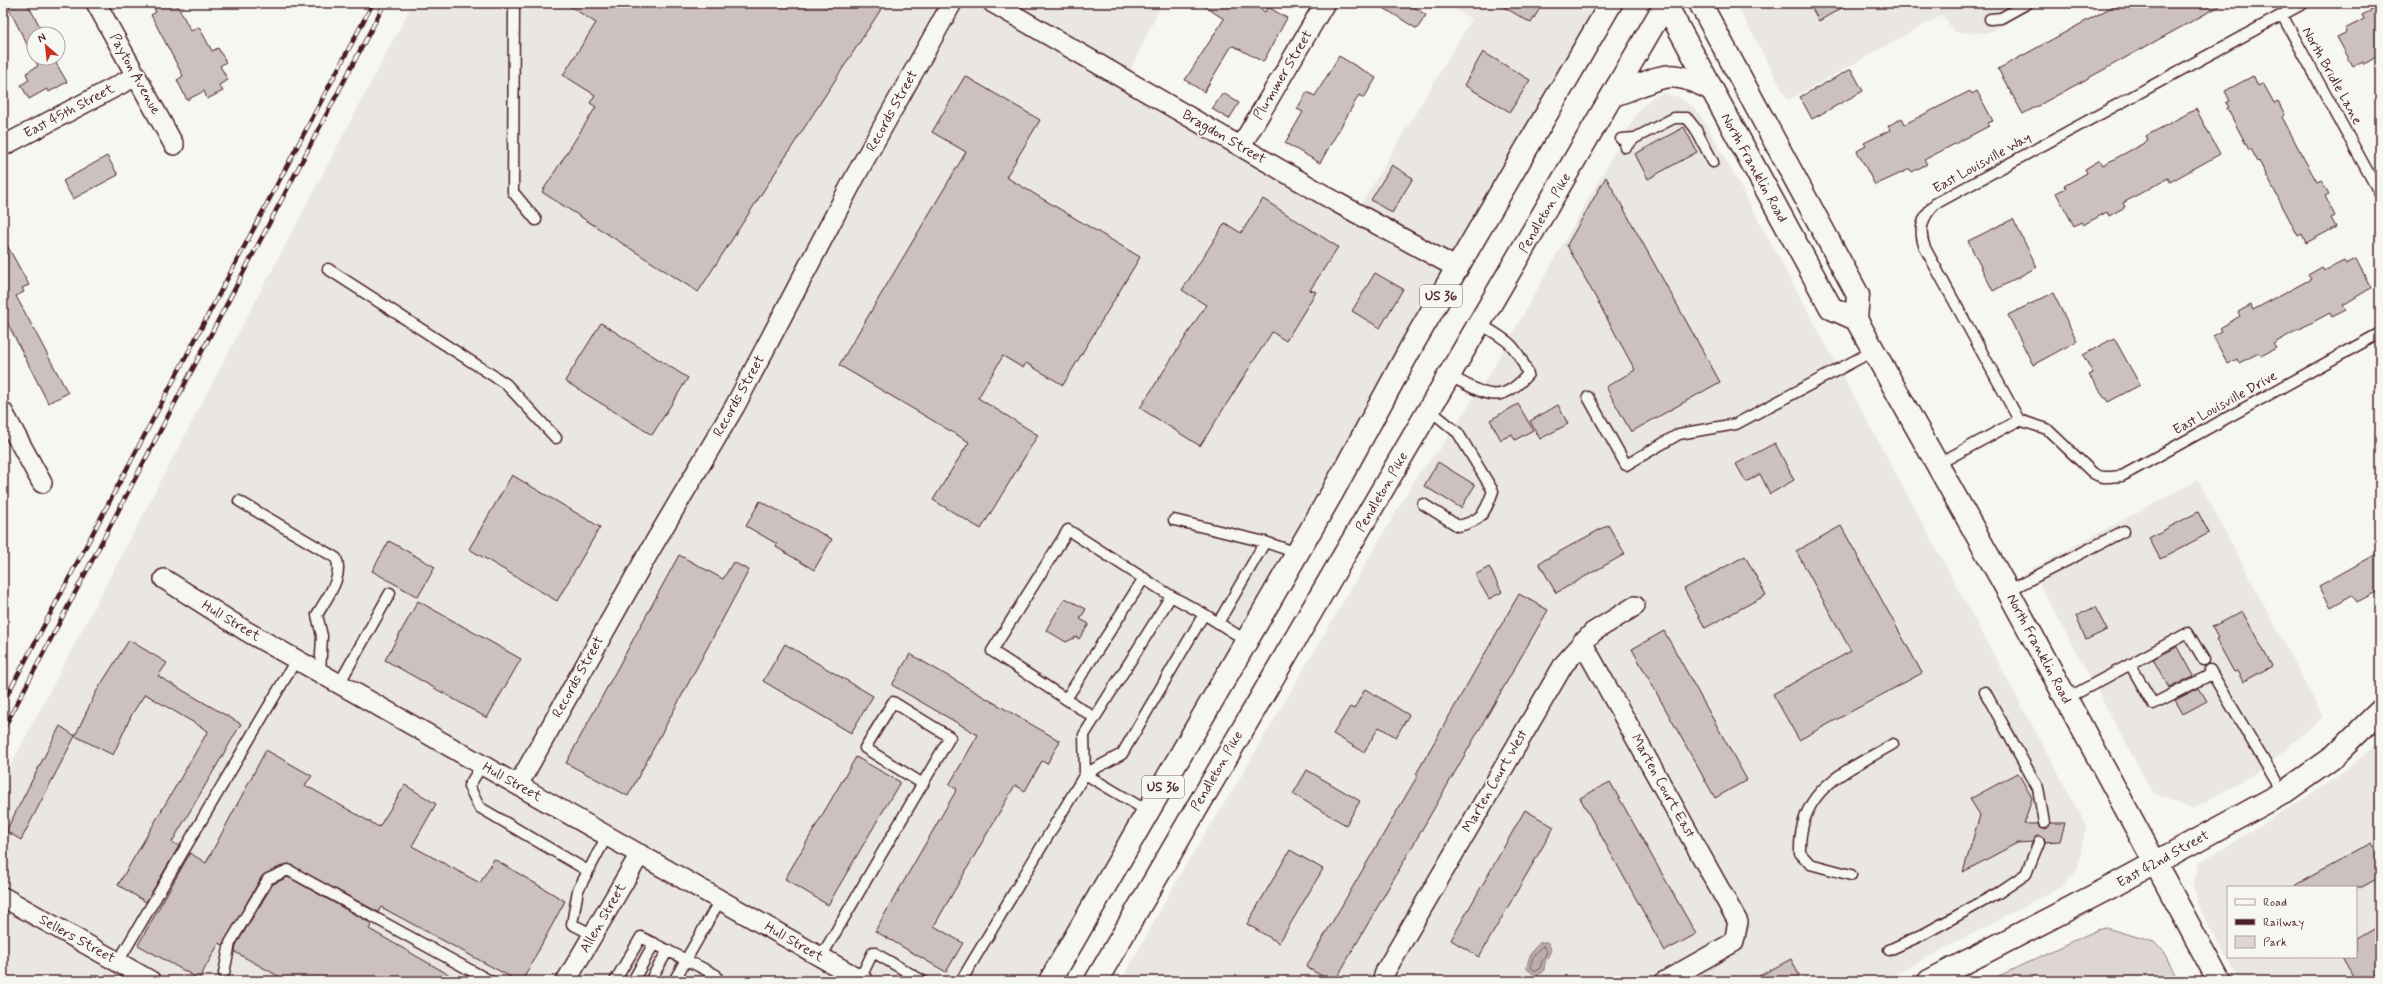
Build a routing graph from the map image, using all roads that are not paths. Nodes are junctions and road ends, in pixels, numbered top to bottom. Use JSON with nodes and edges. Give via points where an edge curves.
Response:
{"nodes":[{"id":1,"x":96,"y":3,"type":"edge"},
{"id":2,"x":514,"y":3,"type":"edge"},
{"id":3,"x":952,"y":3,"type":"edge"},
{"id":4,"x":993,"y":3,"type":"edge"},
{"id":5,"x":1325,"y":3,"type":"edge"},
{"id":6,"x":1611,"y":3,"type":"edge"},
{"id":7,"x":1700,"y":3,"type":"edge"},
{"id":8,"x":2028,"y":3,"type":"edge"},
{"id":9,"x":2304,"y":3,"type":"edge"},
{"id":10,"x":1665,"y":4,"type":"edge"},
{"id":11,"x":2282,"y":15,"type":"junction"},
{"id":12,"x":1990,"y":19,"type":"dead end"},
{"id":13,"x":136,"y":76,"type":"junction"},
{"id":14,"x":1711,"y":90,"type":"junction"},
{"id":15,"x":1613,"y":95,"type":"junction"},
{"id":16,"x":1623,"y":142,"type":"dead end"},
{"id":17,"x":174,"y":145,"type":"dead end"},
{"id":18,"x":3,"y":146,"type":"edge"},
{"id":19,"x":1241,"y":146,"type":"junction"},
{"id":20,"x":1713,"y":162,"type":"dead end"},
{"id":21,"x":2380,"y":194,"type":"edge"},
{"id":22,"x":536,"y":220,"type":"dead end"},
{"id":23,"x":1457,"y":268,"type":"junction"},
{"id":24,"x":328,"y":269,"type":"dead end"},
{"id":25,"x":1856,"y":319,"type":"junction"},
{"id":26,"x":1480,"y":324,"type":"junction"},
{"id":27,"x":2380,"y":333,"type":"edge"},
{"id":28,"x":1874,"y":351,"type":"junction"},
{"id":29,"x":1450,"y":376,"type":"junction"},
{"id":30,"x":1588,"y":397,"type":"dead end"},
{"id":31,"x":1430,"y":410,"type":"junction"},
{"id":32,"x":3,"y":412,"type":"edge"},
{"id":33,"x":2019,"y":420,"type":"junction"},
{"id":34,"x":556,"y":438,"type":"dead end"},
{"id":35,"x":1936,"y":465,"type":"junction"},
{"id":36,"x":42,"y":483,"type":"dead end"},
{"id":37,"x":239,"y":501,"type":"dead end"},
{"id":38,"x":1423,"y":504,"type":"dead end"},
{"id":39,"x":1174,"y":520,"type":"dead end"},
{"id":40,"x":2124,"y":531,"type":"dead end"},
{"id":41,"x":1265,"y":542,"type":"junction"},
{"id":42,"x":1297,"y":553,"type":"junction"},
{"id":43,"x":1144,"y":578,"type":"junction"},
{"id":44,"x":164,"y":580,"type":"dead end"},
{"id":45,"x":2008,"y":592,"type":"junction"},
{"id":46,"x":390,"y":593,"type":"dead end"},
{"id":47,"x":1171,"y":596,"type":"junction"},
{"id":48,"x":1635,"y":606,"type":"dead end"},
{"id":49,"x":1204,"y":614,"type":"junction"},
{"id":50,"x":1218,"y":622,"type":"junction"},
{"id":51,"x":1247,"y":641,"type":"junction"},
{"id":52,"x":1582,"y":642,"type":"junction"},
{"id":53,"x":296,"y":660,"type":"junction"},
{"id":54,"x":2204,"y":660,"type":"dead end"},
{"id":55,"x":2130,"y":664,"type":"junction"},
{"id":56,"x":320,"y":673,"type":"junction"},
{"id":57,"x":339,"y":684,"type":"junction"},
{"id":58,"x":1985,"y":692,"type":"dead end"},
{"id":59,"x":1066,"y":699,"type":"junction"},
{"id":60,"x":2066,"y":699,"type":"junction"},
{"id":61,"x":2380,"y":712,"type":"edge"},
{"id":62,"x":1095,"y":718,"type":"junction"},
{"id":63,"x":1893,"y":744,"type":"dead end"},
{"id":64,"x":482,"y":765,"type":"junction"},
{"id":65,"x":1085,"y":774,"type":"junction"},
{"id":66,"x":923,"y":784,"type":"junction"},
{"id":67,"x":518,"y":785,"type":"junction"},
{"id":68,"x":2283,"y":793,"type":"junction"},
{"id":69,"x":1149,"y":812,"type":"junction"},
{"id":70,"x":2044,"y":823,"type":"dead end"},
{"id":71,"x":607,"y":836,"type":"junction"},
{"id":72,"x":2039,"y":842,"type":"dead end"},
{"id":73,"x":640,"y":854,"type":"junction"},
{"id":74,"x":2154,"y":864,"type":"junction"},
{"id":75,"x":588,"y":871,"type":"junction"},
{"id":76,"x":1851,"y":875,"type":"dead end"},
{"id":77,"x":3,"y":897,"type":"edge"},
{"id":78,"x":720,"y":900,"type":"junction"},
{"id":79,"x":593,"y":935,"type":"junction"},
{"id":80,"x":654,"y":943,"type":"junction"},
{"id":81,"x":668,"y":950,"type":"junction"},
{"id":82,"x":1889,"y":950,"type":"dead end"},
{"id":83,"x":821,"y":957,"type":"junction"},
{"id":84,"x":686,"y":959,"type":"junction"},
{"id":85,"x":126,"y":971,"type":"edge"},
{"id":86,"x":224,"y":973,"type":"dead end"},
{"id":87,"x":861,"y":980,"type":"edge"},
{"id":88,"x":151,"y":981,"type":"edge"},
{"id":89,"x":490,"y":981,"type":"edge"},
{"id":90,"x":566,"y":981,"type":"edge"},
{"id":91,"x":615,"y":981,"type":"edge"},
{"id":92,"x":633,"y":981,"type":"edge"},
{"id":93,"x":650,"y":981,"type":"edge"},
{"id":94,"x":674,"y":981,"type":"edge"},
{"id":95,"x":712,"y":981,"type":"edge"},
{"id":96,"x":923,"y":981,"type":"edge"},
{"id":97,"x":961,"y":981,"type":"edge"},
{"id":98,"x":1050,"y":981,"type":"edge"},
{"id":99,"x":1096,"y":981,"type":"edge"},
{"id":100,"x":1382,"y":981,"type":"edge"},
{"id":101,"x":1665,"y":981,"type":"edge"},
{"id":102,"x":1929,"y":981,"type":"edge"},
{"id":103,"x":2219,"y":981,"type":"edge"}],
"edges":[{"from":1,"to":13,"type":"street","name":"Payton Avenue"},
{"from":2,"to":22,"type":"lane","via":[[512,192]]},
{"from":3,"to":67,"type":"street","name":"Records Street","via":[[856,175],[735,406],[649,552]]},
{"from":4,"to":19,"type":"street","name":"Bragdon Street"},
{"from":5,"to":19,"type":"street","name":"Plummer Street"},
{"from":6,"to":23,"type":"main road","number":"US 36"},
{"from":7,"to":25,"type":"main road","via":[[1858,295]]},
{"from":8,"to":12,"type":"lane","via":[[2001,18]]},
{"from":9,"to":11,"type":"lane","name":"East Louisville Way"},
{"from":10,"to":14,"type":"main road","name":"North Franklin Road"},
{"from":10,"to":15,"type":"main road","name":"Pendleton Pike","number":"US 36"},
{"from":11,"to":21,"type":"lane","name":"North Bridle Lane"},
{"from":11,"to":33,"type":"lane","name":"East Louisville Way","via":[[1934,204],[1926,213],[1921,233],[1925,248]]},
{"from":13,"to":17,"type":"street","name":"Payton Avenue"},
{"from":13,"to":18,"type":"street","name":"East 45th Street"},
{"from":14,"to":15,"type":"main road","via":[[1689,79],[1672,75]]},
{"from":14,"to":25,"type":"main road","name":"North Franklin Road","via":[[1830,308]]},
{"from":15,"to":26,"type":"main road","name":"Pendleton Pike","number":"US 36"},
{"from":16,"to":20,"type":"lane","via":[[1674,118],[1687,118]]},
{"from":19,"to":23,"type":"street","name":"Bragdon Street"},
{"from":23,"to":42,"type":"main road","number":"US 36"},
{"from":24,"to":34,"type":"lane","via":[[506,384]]},
{"from":25,"to":28,"type":"main road","name":"North Franklin Road"},
{"from":26,"to":29,"type":"main road","name":"Pendleton Pike","number":"US 36"},
{"from":26,"to":29,"type":"lane","via":[[1510,342],[1522,359],[1528,374],[1517,387],[1501,395],[1483,392]]},
{"from":27,"to":33,"type":"lane","name":"East Louisville Drive","via":[[2122,476],[2114,478],[2101,477],[2093,473],[2044,428]]},
{"from":28,"to":30,"type":"lane","via":[[1736,424],[1679,434],[1626,465]]},
{"from":28,"to":35,"type":"main road","name":"North Franklin Road"},
{"from":29,"to":31,"type":"main road","name":"Pendleton Pike","number":"US 36"},
{"from":31,"to":38,"type":"lane","via":[[1458,433],[1494,491],[1488,506],[1475,522],[1458,526]]},
{"from":31,"to":99,"type":"main road","name":"Pendleton Pike","number":"US 36"},
{"from":32,"to":36,"type":"street"},
{"from":33,"to":35,"type":"lane"},
{"from":35,"to":45,"type":"main road","name":"North Franklin Road"},
{"from":37,"to":56,"type":"lane","via":[[336,558],[340,567],[339,575],[317,614],[322,636]]},
{"from":39,"to":41,"type":"lane"},
{"from":40,"to":45,"type":"lane"},
{"from":41,"to":42,"type":"lane"},
{"from":41,"to":50,"type":"lane"},
{"from":42,"to":51,"type":"main road","number":"US 36"},
{"from":43,"to":47,"type":"lane"},
{"from":43,"to":59,"type":"lane"},
{"from":43,"to":59,"type":"lane","via":[[1068,530],[992,651]]},
{"from":44,"to":53,"type":"street","name":"Hull Street"},
{"from":45,"to":60,"type":"main road","name":"North Franklin Road"},
{"from":46,"to":57,"type":"lane"},
{"from":47,"to":49,"type":"lane"},
{"from":47,"to":62,"type":"lane"},
{"from":48,"to":52,"type":"street","name":"Marten Court West"},
{"from":49,"to":50,"type":"lane"},
{"from":49,"to":65,"type":"lane","via":[[1122,754]]},
{"from":50,"to":51,"type":"lane"},
{"from":51,"to":69,"type":"main road","number":"US 36"},
{"from":52,"to":100,"type":"street","name":"Marten Court West","via":[[1553,680]]},
{"from":52,"to":101,"type":"street","name":"Marten Court East","via":[[1734,915],[1737,931],[1734,942]]},
{"from":53,"to":56,"type":"street","name":"Hull Street"},
{"from":53,"to":85,"type":"lane"},
{"from":54,"to":55,"type":"lane","via":[[2188,633]]},
{"from":55,"to":60,"type":"lane"},
{"from":55,"to":68,"type":"lane","via":[[2153,704],[2211,672]]},
{"from":56,"to":57,"type":"street","name":"Hull Street"},
{"from":57,"to":64,"type":"street","name":"Hull Street"},
{"from":58,"to":70,"type":"lane","via":[[2038,788]]},
{"from":59,"to":62,"type":"lane"},
{"from":60,"to":74,"type":"main road","name":"North Franklin Road"},
{"from":61,"to":68,"type":"main road","name":"East 42nd Street","via":[[2331,759]]},
{"from":62,"to":65,"type":"lane","via":[[1084,736]]},
{"from":63,"to":76,"type":"lane","via":[[1825,785],[1812,801],[1799,836],[1800,853],[1810,864]]},
{"from":64,"to":67,"type":"street","name":"Hull Street"},
{"from":64,"to":75,"type":"lane","via":[[469,786],[479,807]]},
{"from":65,"to":69,"type":"lane"},
{"from":65,"to":97,"type":"lane"},
{"from":66,"to":66,"type":"lane","via":[[950,738],[893,702],[865,748]]},
{"from":66,"to":83,"type":"lane"},
{"from":67,"to":71,"type":"street","name":"Hull Street"},
{"from":68,"to":74,"type":"main road","name":"East 42nd Street"},
{"from":69,"to":98,"type":"main road","number":"US 36"},
{"from":71,"to":73,"type":"street","name":"Hull Street"},
{"from":71,"to":75,"type":"lane"},
{"from":72,"to":82,"type":"lane","via":[[2026,874],[1998,893],[1924,934]]},
{"from":73,"to":78,"type":"street","name":"Hull Street"},
{"from":73,"to":79,"type":"street","name":"Allen Street"},
{"from":74,"to":102,"type":"main road","name":"East 42nd Street"},
{"from":74,"to":103,"type":"main road","name":"North Franklin Road"},
{"from":75,"to":79,"type":"lane","via":[[578,890],[572,924]]},
{"from":77,"to":85,"type":"street","name":"Sellers Street"},
{"from":78,"to":83,"type":"street","name":"Hull Street"},
{"from":78,"to":84,"type":"lane"},
{"from":79,"to":90,"type":"street","name":"Allen Street"},
{"from":80,"to":81,"type":"lane"},
{"from":80,"to":91,"type":"lane","via":[[641,937]]},
{"from":80,"to":92,"type":"lane"},
{"from":81,"to":84,"type":"lane"},
{"from":81,"to":93,"type":"lane"},
{"from":83,"to":87,"type":"street","name":"Hull Street"},
{"from":84,"to":94,"type":"lane"},
{"from":84,"to":95,"type":"lane","via":[[716,975]]},
{"from":85,"to":88,"type":"street","name":"Sellers Street"},
{"from":86,"to":89,"type":"lane","via":[[230,943],[268,880],[288,870]]},
{"from":87,"to":96,"type":"lane","via":[[873,952]]}]}
